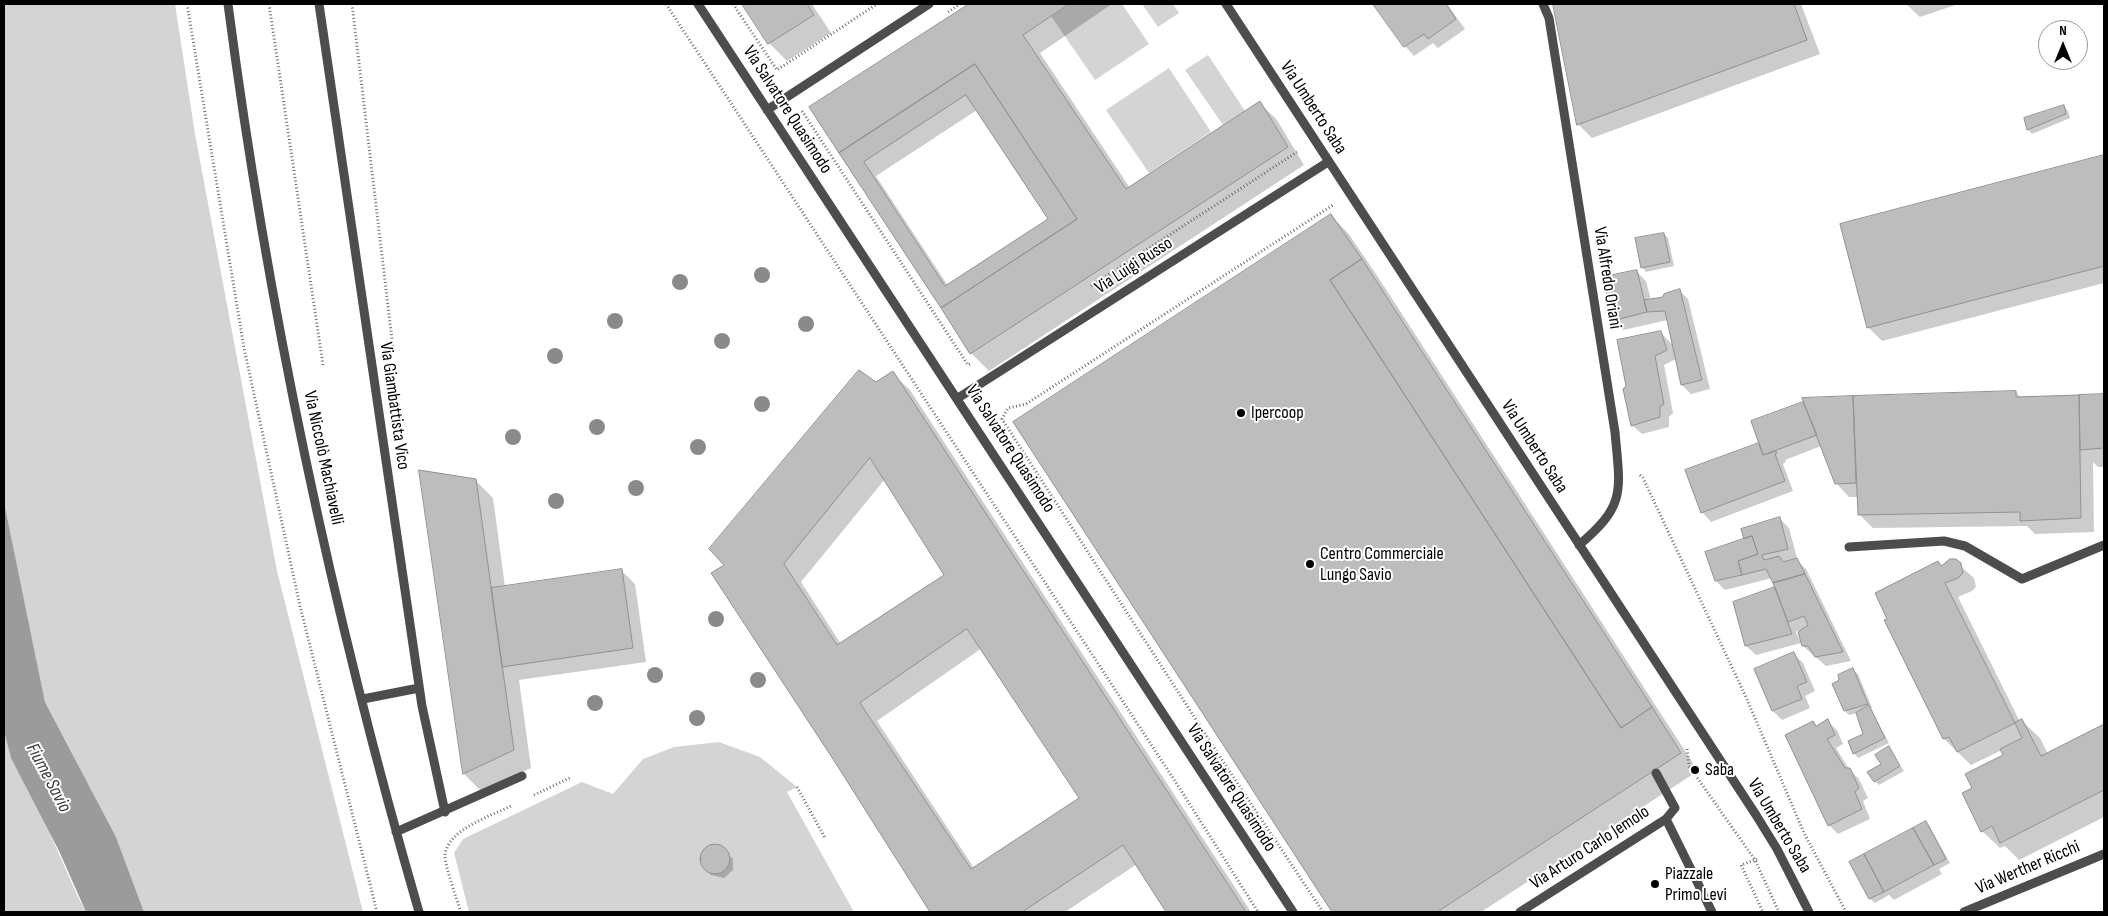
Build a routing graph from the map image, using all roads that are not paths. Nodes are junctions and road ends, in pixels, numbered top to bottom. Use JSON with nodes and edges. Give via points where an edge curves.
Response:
{"nodes":[{"id":1,"x":228,"y":4,"type":"edge"},
{"id":2,"x":319,"y":4,"type":"edge"},
{"id":3,"x":698,"y":4,"type":"edge"},
{"id":4,"x":929,"y":4,"type":"edge"},
{"id":5,"x":1226,"y":4,"type":"edge"},
{"id":6,"x":1543,"y":4,"type":"edge"},
{"id":7,"x":768,"y":110,"type":"junction"},
{"id":8,"x":1328,"y":162,"type":"junction"},
{"id":9,"x":958,"y":398,"type":"junction"},
{"id":10,"x":1579,"y":545,"type":"junction"},
{"id":11,"x":2104,"y":545,"type":"edge"},
{"id":12,"x":1849,"y":547,"type":"dead end"},
{"id":13,"x":419,"y":688,"type":"junction"},
{"id":14,"x":363,"y":699,"type":"junction"},
{"id":15,"x":1656,"y":773,"type":"dead end"},
{"id":16,"x":522,"y":776,"type":"dead end"},
{"id":17,"x":445,"y":812,"type":"junction"},
{"id":18,"x":1666,"y":819,"type":"junction"},
{"id":19,"x":396,"y":832,"type":"junction"},
{"id":20,"x":2104,"y":854,"type":"edge"},
{"id":21,"x":419,"y":912,"type":"edge"},
{"id":22,"x":1293,"y":912,"type":"edge"},
{"id":23,"x":1520,"y":912,"type":"edge"},
{"id":24,"x":1712,"y":912,"type":"edge"},
{"id":25,"x":1809,"y":912,"type":"edge"},
{"id":26,"x":1964,"y":912,"type":"edge"}],
"edges":[{"from":1,"to":14,"type":"street","name":"Via Niccolò Machiavelli","via":[[273,302],[318,517]]},
{"from":2,"to":13,"type":"street","name":"Via Giambattista Vico"},
{"from":3,"to":7,"type":"street","name":"Via Salvatore Quasimodo"},
{"from":4,"to":7,"type":"street"},
{"from":5,"to":8,"type":"street","name":"Via Umberto Saba"},
{"from":6,"to":10,"type":"street","name":"Via Alfredo Oriani","via":[[1549,18],[1619,474],[1613,509],[1599,528]]},
{"from":7,"to":9,"type":"street","name":"Via Salvatore Quasimodo"},
{"from":8,"to":9,"type":"street","name":"Via Luigi Russo"},
{"from":8,"to":10,"type":"street","name":"Via Umberto Saba"},
{"from":9,"to":22,"type":"street","name":"Via Salvatore Quasimodo"},
{"from":10,"to":25,"type":"street","name":"Via Umberto Saba","via":[[1777,848]]},
{"from":11,"to":12,"type":"street","via":[[2022,579],[1965,546],[1944,541]]},
{"from":13,"to":14,"type":"street"},
{"from":13,"to":17,"type":"street","name":"Via Giambattista Vico"},
{"from":14,"to":19,"type":"street","name":"Via Niccolò Machiavelli"},
{"from":15,"to":18,"type":"street","via":[[1675,808]]},
{"from":16,"to":17,"type":"street"},
{"from":17,"to":19,"type":"street"},
{"from":18,"to":23,"type":"street","name":"Via Arturo Carlo Jemolo"},
{"from":18,"to":24,"type":"street","name":"Via Arturo Carlo Jemolo"},
{"from":19,"to":21,"type":"street","name":"Via Niccolò Machiavelli"},
{"from":20,"to":26,"type":"street","name":"Via Werther Ricchi"}]}
